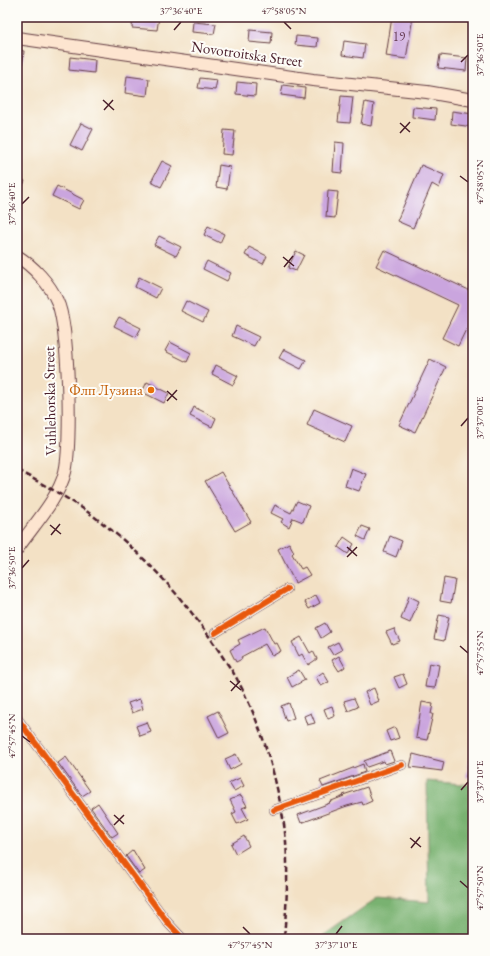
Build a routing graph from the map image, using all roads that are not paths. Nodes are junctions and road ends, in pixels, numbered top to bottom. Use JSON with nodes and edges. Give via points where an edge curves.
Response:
{"nodes":[{"id":1,"x":17,"y":38,"type":"edge"},
{"id":2,"x":473,"y":100,"type":"edge"},
{"id":3,"x":17,"y":256,"type":"edge"},
{"id":4,"x":17,"y":549,"type":"edge"},
{"id":5,"x":287,"y":589,"type":"dead end"},
{"id":6,"x":215,"y":633,"type":"dead end"},
{"id":7,"x":17,"y":718,"type":"edge"},
{"id":8,"x":402,"y":765,"type":"dead end"},
{"id":9,"x":274,"y":810,"type":"dead end"},
{"id":10,"x":183,"y":939,"type":"edge"}],
"edges":[{"from":1,"to":2,"type":"main road","name":"Novotroitska Street"},
{"from":3,"to":4,"type":"main road","name":"Vuhlehorska Street","via":[[47,283],[58,301],[64,322],[68,413],[68,454],[65,473],[56,493]]},
{"from":5,"to":6,"type":"street"},
{"from":7,"to":10,"type":"street","via":[[168,923]]},
{"from":8,"to":9,"type":"street"}]}
